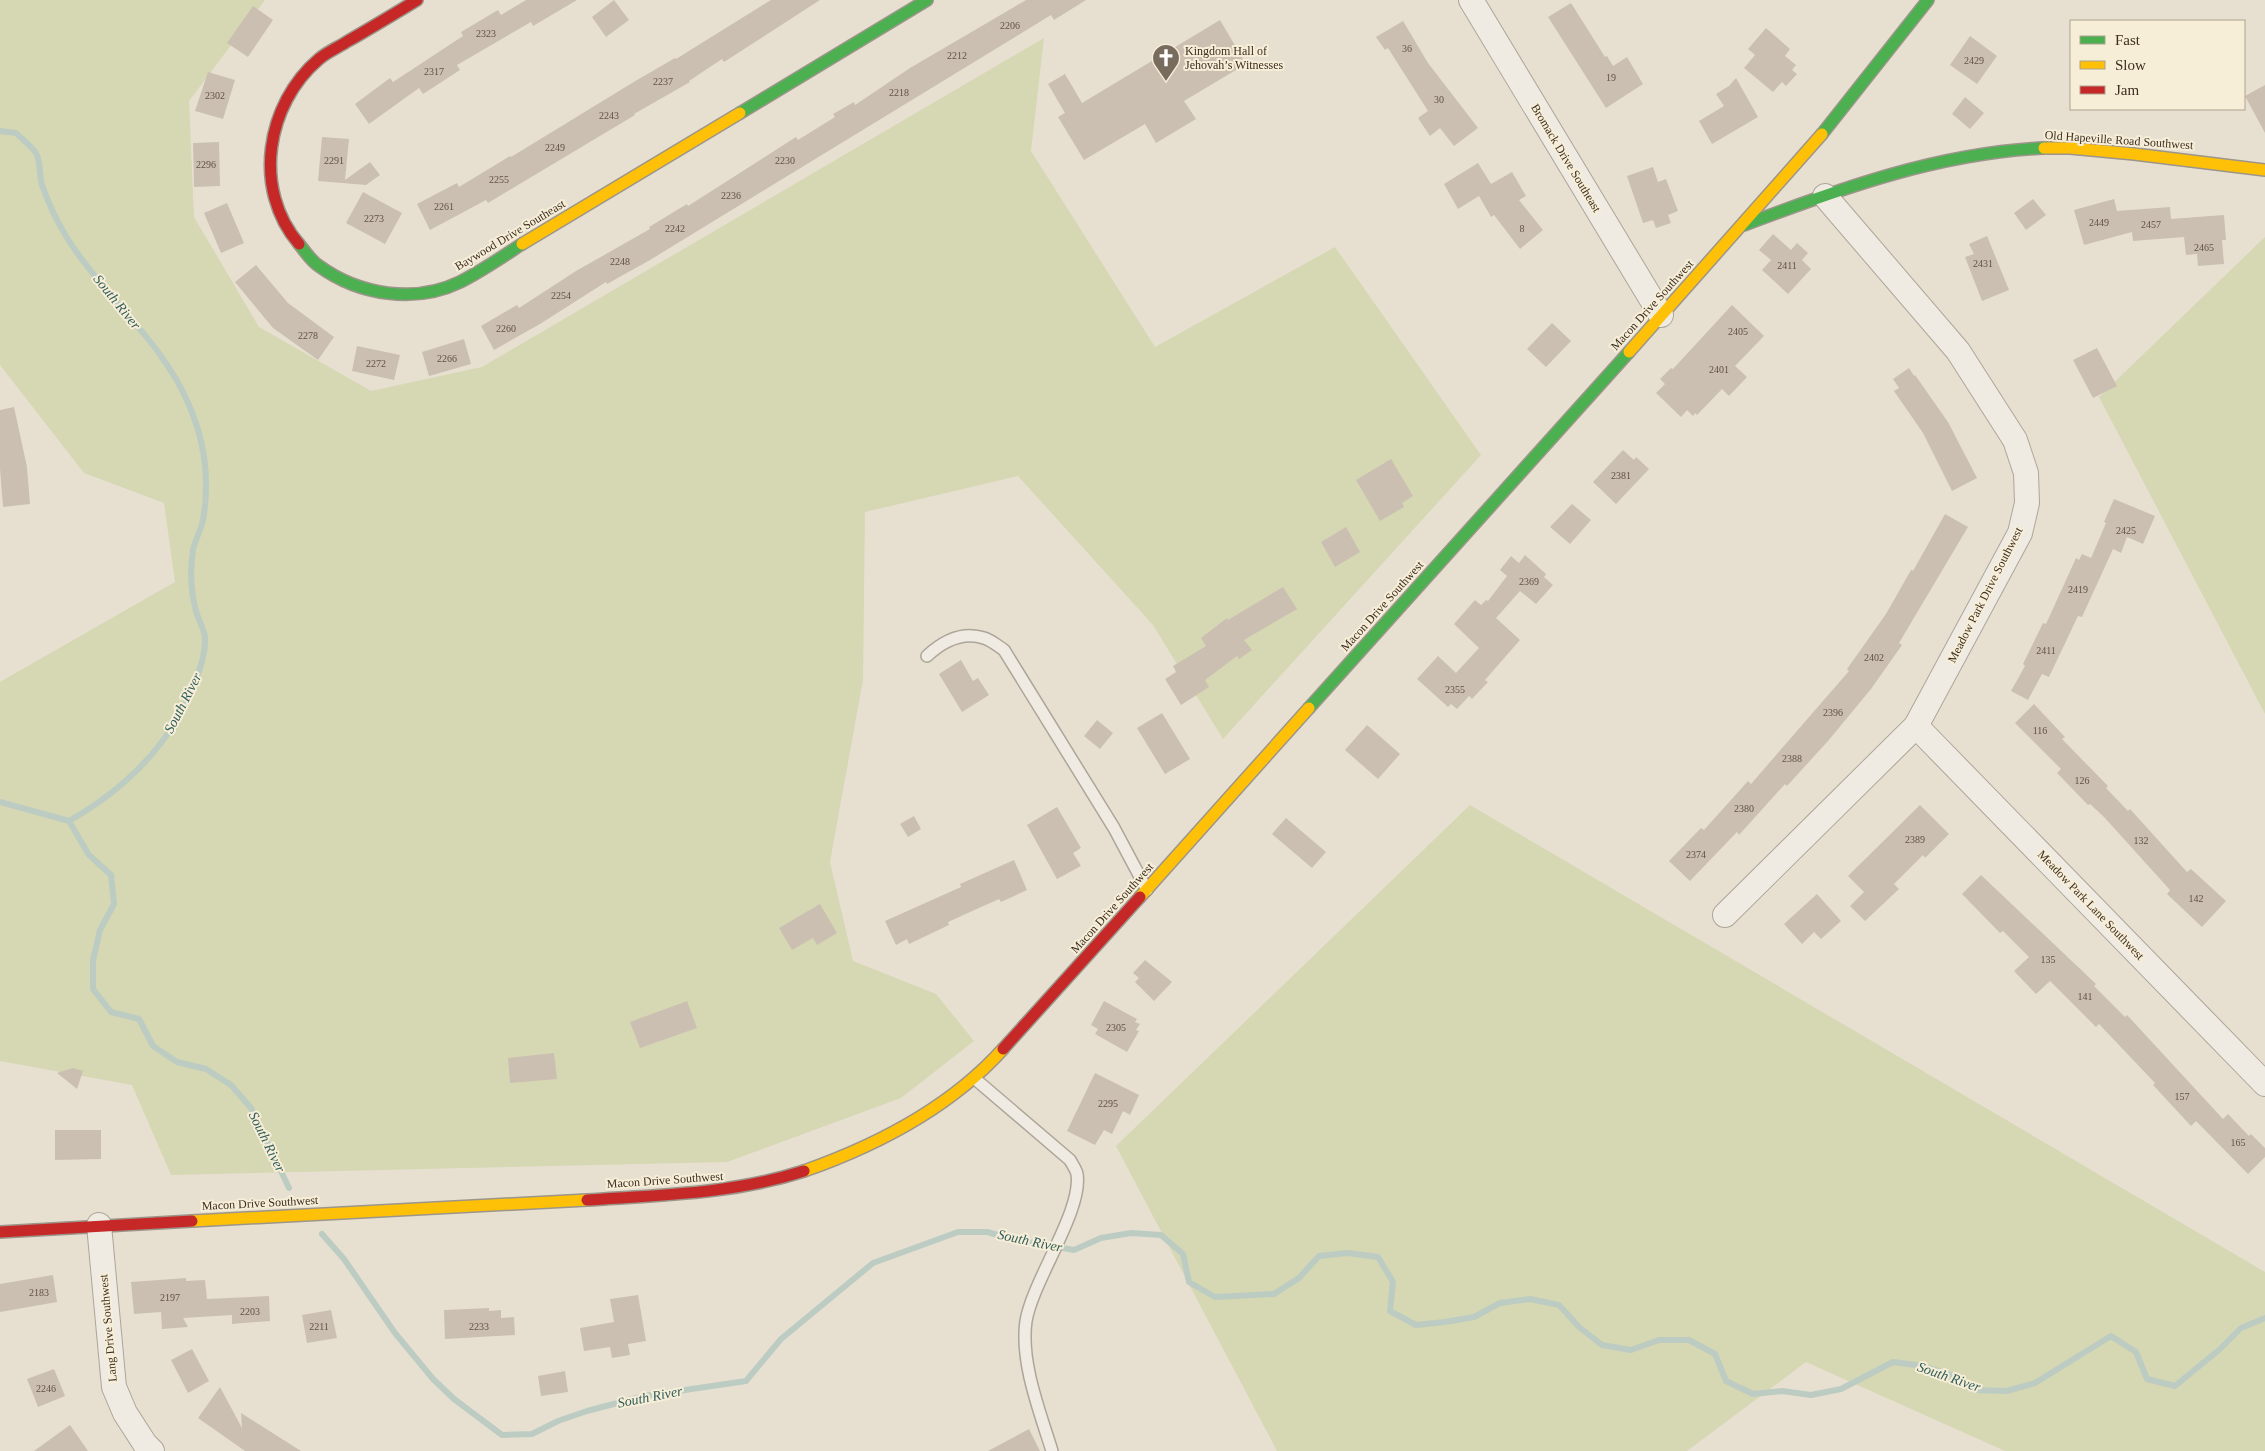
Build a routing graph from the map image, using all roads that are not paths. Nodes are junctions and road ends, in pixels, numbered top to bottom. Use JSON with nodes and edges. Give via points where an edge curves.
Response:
{"nodes":[{"id":1,"x":418,"y":0,"type":"edge"},
{"id":2,"x":927,"y":0,"type":"edge"},
{"id":3,"x":1471,"y":0,"type":"edge"},
{"id":4,"x":1928,"y":0,"type":"edge"},
{"id":5,"x":2265,"y":170,"type":"edge"},
{"id":6,"x":1825,"y":196,"type":"junction"},
{"id":7,"x":1742,"y":226,"type":"junction"},
{"id":8,"x":1661,"y":316,"type":"junction"},
{"id":9,"x":927,"y":656,"type":"dead end"},
{"id":10,"x":1916,"y":726,"type":"junction"},
{"id":11,"x":1147,"y":890,"type":"junction"},
{"id":12,"x":1725,"y":915,"type":"dead end"},
{"id":13,"x":974,"y":1078,"type":"junction"},
{"id":14,"x":2265,"y":1084,"type":"edge"},
{"id":15,"x":99,"y":1225,"type":"junction"},
{"id":16,"x":0,"y":1232,"type":"edge"},
{"id":17,"x":152,"y":1451,"type":"edge"},
{"id":18,"x":1052,"y":1451,"type":"edge"}],
"edges":[{"from":1,"to":2,"type":"street","name":"Baywood Drive Southeast","via":[[319,60],[288,94],[271,139],[271,187],[287,230],[318,266],[361,289],[409,296],[460,282]]},
{"from":3,"to":8,"type":"street","name":"Bromack Drive Southeast"},
{"from":4,"to":7,"type":"street","name":"Macon Drive Southwest","via":[[1839,114]]},
{"from":5,"to":6,"type":"street","name":"Old Hapeville Road Southwest","via":[[2194,159],[2056,147],[1997,151],[1940,160]]},
{"from":6,"to":7,"type":"street","name":"Old Hapeville Road Southwest"},
{"from":6,"to":10,"type":"street","name":"Meadow Park Drive Southwest","via":[[1958,351],[2015,440],[2026,473],[2027,503],[2020,533]]},
{"from":7,"to":8,"type":"street","name":"Macon Drive Southwest"},
{"from":8,"to":11,"type":"street","name":"Macon Drive Southwest"},
{"from":9,"to":11,"type":"lane","via":[[940,643],[960,636],[983,638],[1004,650],[1114,828]]},
{"from":10,"to":12,"type":"street","name":"Meadow Park Drive Southwest"},
{"from":10,"to":14,"type":"street","name":"Meadow Park Lane Southwest"},
{"from":11,"to":13,"type":"street","name":"Macon Drive Southwest"},
{"from":13,"to":15,"type":"street","name":"Macon Drive Southwest","via":[[946,1101],[902,1129],[856,1152],[808,1171],[758,1185],[706,1193]]},
{"from":13,"to":18,"type":"lane","via":[[1070,1160],[1076,1173],[1076,1192],[1069,1215],[1026,1320],[1025,1349]]},
{"from":15,"to":16,"type":"street","name":"Macon Drive Southwest"},
{"from":15,"to":17,"type":"street","name":"Lang Drive Southwest","via":[[114,1387],[124,1413]]}]}
